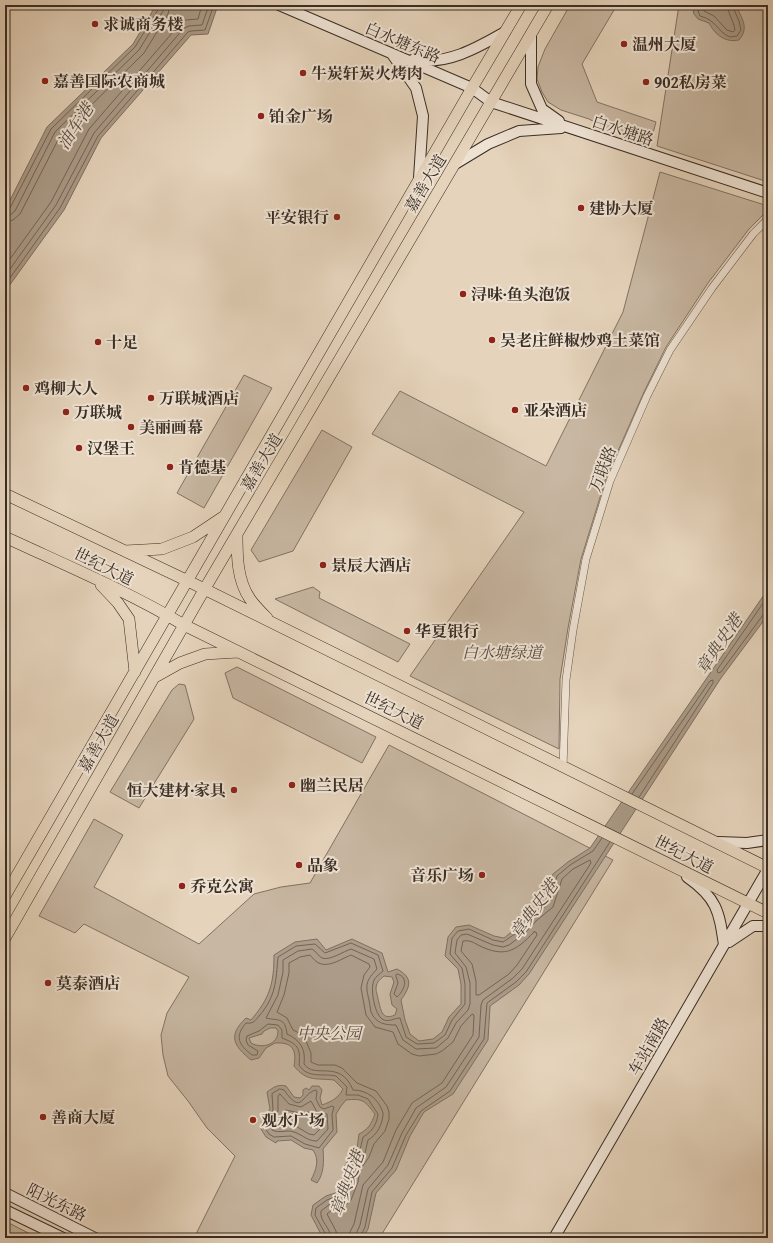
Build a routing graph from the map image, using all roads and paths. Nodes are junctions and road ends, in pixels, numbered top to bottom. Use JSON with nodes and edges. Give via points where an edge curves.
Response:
{"nodes":[{"id":1,"x":278,"y":5,"type":"edge"},
{"id":2,"x":521,"y":5,"type":"edge"},
{"id":3,"x":548,"y":5,"type":"edge"},
{"id":4,"x":504,"y":32,"type":"junction"},
{"id":5,"x":531,"y":35,"type":"junction"},
{"id":6,"x":392,"y":54,"type":"junction"},
{"id":7,"x":472,"y":88,"type":"junction"},
{"id":8,"x":491,"y":102,"type":"junction"},
{"id":9,"x":567,"y":127,"type":"junction"},
{"id":10,"x":455,"y":164,"type":"junction"},
{"id":11,"x":420,"y":178,"type":"junction"},
{"id":12,"x":768,"y":193,"type":"edge"},
{"id":13,"x":768,"y":219,"type":"edge"},
{"id":14,"x":5,"y":494,"type":"edge"},
{"id":15,"x":225,"y":515,"type":"junction"},
{"id":16,"x":237,"y":534,"type":"junction"},
{"id":17,"x":5,"y":537,"type":"edge"},
{"id":18,"x":123,"y":551,"type":"junction"},
{"id":19,"x":97,"y":580,"type":"junction"},
{"id":20,"x":188,"y":581,"type":"junction"},
{"id":21,"x":204,"y":590,"type":"junction"},
{"id":22,"x":168,"y":615,"type":"junction"},
{"id":23,"x":271,"y":623,"type":"junction"},
{"id":24,"x":184,"y":625,"type":"junction"},
{"id":25,"x":238,"y":652,"type":"junction"},
{"id":26,"x":134,"y":672,"type":"junction"},
{"id":27,"x":154,"y":677,"type":"junction"},
{"id":28,"x":563,"y":767,"type":"junction"},
{"id":29,"x":768,"y":840,"type":"edge"},
{"id":30,"x":715,"y":842,"type":"junction"},
{"id":31,"x":669,"y":864,"type":"junction"},
{"id":32,"x":768,"y":869,"type":"edge"},
{"id":33,"x":5,"y":896,"type":"edge"},
{"id":34,"x":748,"y":903,"type":"junction"},
{"id":35,"x":768,"y":913,"type":"edge"},
{"id":36,"x":768,"y":926,"type":"edge"},
{"id":37,"x":5,"y":938,"type":"edge"},
{"id":38,"x":724,"y":945,"type":"junction"},
{"id":39,"x":5,"y":1193,"type":"edge"},
{"id":40,"x":5,"y":1210,"type":"edge"},
{"id":41,"x":63,"y":1238,"type":"edge"},
{"id":42,"x":95,"y":1238,"type":"edge"},
{"id":43,"x":554,"y":1238,"type":"edge"}],
"edges":[{"from":1,"to":6,"type":"street","name":"白水塘东路"},
{"from":2,"to":4,"type":"main road","name":"嘉善大道"},
{"from":3,"to":5,"type":"main road","name":"嘉善大道"},
{"from":4,"to":6,"type":"street","via":[[478,48],[446,59],[425,61]]},
{"from":4,"to":7,"type":"main road","name":"嘉善大道"},
{"from":5,"to":8,"type":"main road","name":"嘉善大道"},
{"from":5,"to":9,"type":"street","via":[[531,84],[542,109]]},
{"from":6,"to":7,"type":"street","name":"白水塘东路"},
{"from":6,"to":11,"type":"street","via":[[416,88],[423,116]]},
{"from":7,"to":8,"type":"street","name":"白水塘路"},
{"from":7,"to":11,"type":"main road","name":"嘉善大道"},
{"from":8,"to":9,"type":"street","name":"白水塘路"},
{"from":8,"to":10,"type":"main road","name":"嘉善大道"},
{"from":9,"to":10,"type":"street","via":[[519,131],[488,144]]},
{"from":9,"to":12,"type":"street","name":"白水塘路"},
{"from":10,"to":16,"type":"main road","name":"嘉善大道"},
{"from":11,"to":15,"type":"main road","name":"嘉善大道"},
{"from":13,"to":28,"type":"street","name":"万联路","via":[[753,234],[712,288],[670,350],[610,481],[586,560],[573,630],[566,680]]},
{"from":14,"to":18,"type":"main road","name":"世纪大道"},
{"from":15,"to":18,"type":"main road","via":[[193,537],[162,549]]},
{"from":15,"to":20,"type":"main road","name":"嘉善大道"},
{"from":16,"to":21,"type":"main road","name":"嘉善大道"},
{"from":16,"to":23,"type":"main road","via":[[237,559],[242,583],[250,598]]},
{"from":17,"to":19,"type":"main road","name":"世纪大道"},
{"from":18,"to":20,"type":"main road","name":"世纪大道"},
{"from":19,"to":22,"type":"main road","name":"世纪大道"},
{"from":19,"to":26,"type":"main road","via":[[129,619]]},
{"from":20,"to":21,"type":"main road","name":"世纪大道"},
{"from":20,"to":22,"type":"main road","name":"嘉善大道"},
{"from":21,"to":23,"type":"main road","name":"世纪大道"},
{"from":21,"to":24,"type":"main road","name":"嘉善大道"},
{"from":22,"to":24,"type":"main road","name":"世纪大道"},
{"from":22,"to":26,"type":"main road","name":"嘉善大道"},
{"from":23,"to":28,"type":"main road","name":"世纪大道"},
{"from":24,"to":25,"type":"main road","name":"世纪大道"},
{"from":24,"to":27,"type":"main road","name":"嘉善大道"},
{"from":25,"to":27,"type":"main road","via":[[205,654]]},
{"from":25,"to":31,"type":"main road","name":"世纪大道"},
{"from":26,"to":33,"type":"main road","name":"嘉善大道"},
{"from":27,"to":37,"type":"main road","name":"嘉善大道"},
{"from":28,"to":30,"type":"main road","name":"世纪大道"},
{"from":29,"to":30,"type":"street","via":[[741,844]]},
{"from":30,"to":32,"type":"main road","name":"世纪大道"},
{"from":31,"to":34,"type":"main road","name":"世纪大道"},
{"from":31,"to":38,"type":"street","via":[[699,886],[710,898],[718,912]]},
{"from":32,"to":34,"type":"street","name":"车站南路"},
{"from":34,"to":35,"type":"main road","name":"世纪大道"},
{"from":34,"to":38,"type":"street","name":"车站南路"},
{"from":36,"to":38,"type":"street","via":[[753,926]]},
{"from":38,"to":43,"type":"street","name":"车站南路"},
{"from":39,"to":42,"type":"street","name":"阳光东路"},
{"from":40,"to":41,"type":"street","name":"阳光东路"}]}
